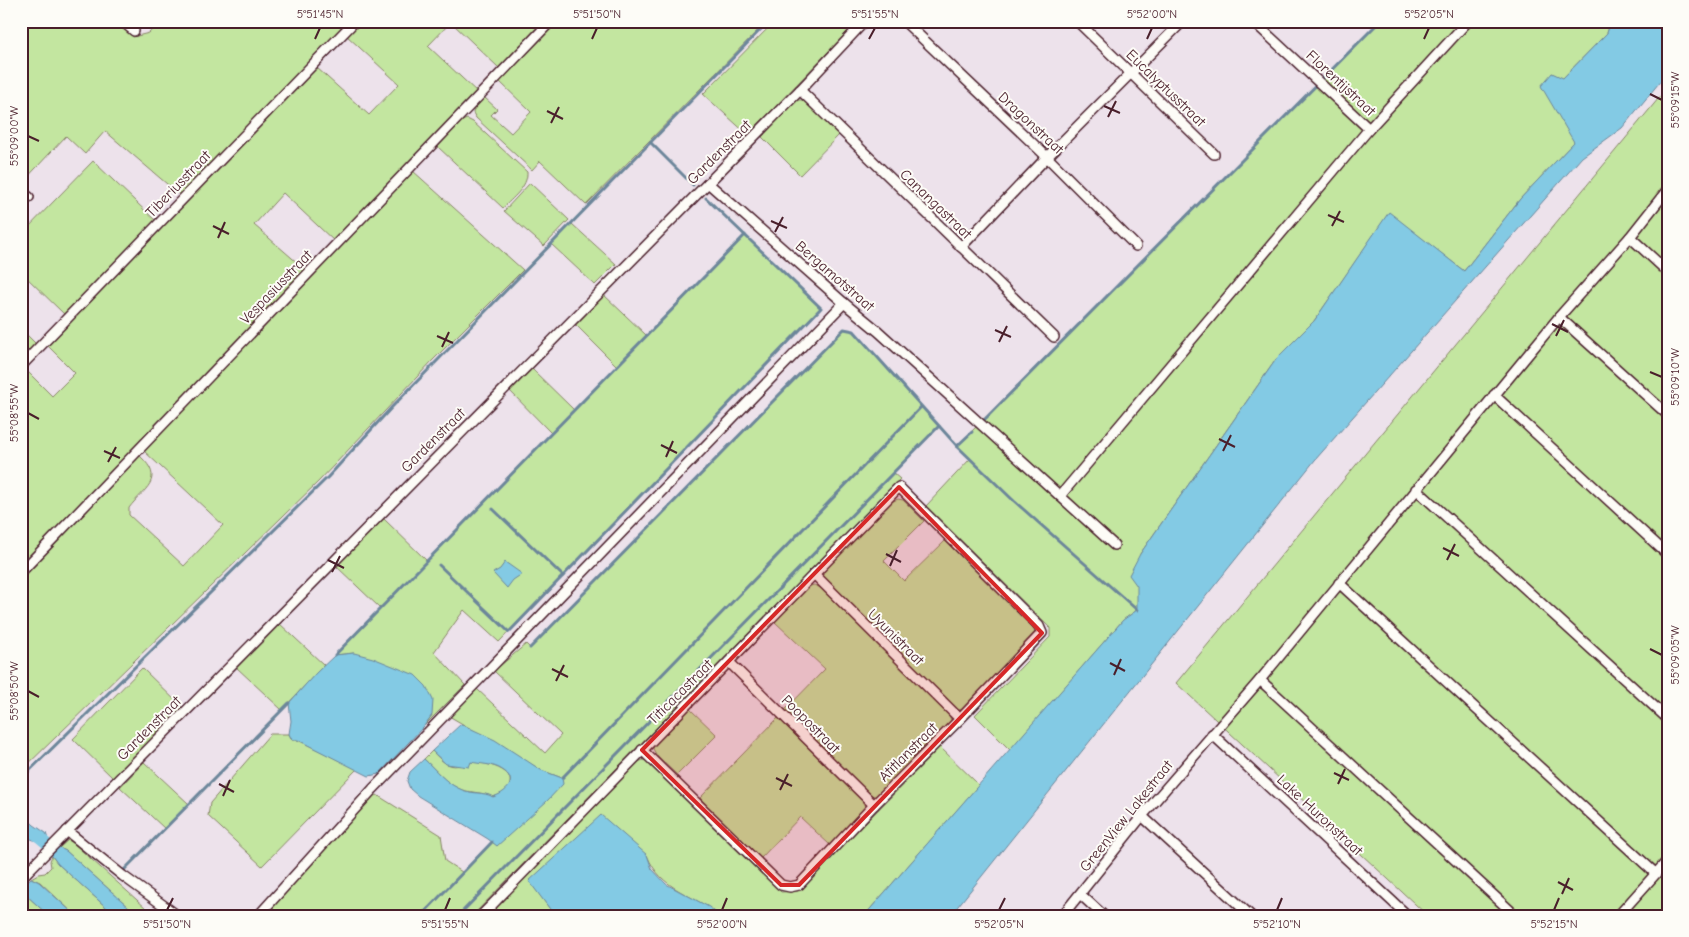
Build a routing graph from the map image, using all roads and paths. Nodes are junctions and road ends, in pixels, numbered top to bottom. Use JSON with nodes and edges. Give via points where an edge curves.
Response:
{"nodes":[{"id":1,"x":122,"y":21,"type":"edge"},
{"id":2,"x":355,"y":21,"type":"edge"},
{"id":3,"x":551,"y":21,"type":"edge"},
{"id":4,"x":865,"y":21,"type":"edge"},
{"id":5,"x":904,"y":21,"type":"edge"},
{"id":6,"x":1077,"y":21,"type":"edge"},
{"id":7,"x":1183,"y":21,"type":"edge"},
{"id":8,"x":1253,"y":21,"type":"edge"},
{"id":9,"x":1468,"y":21,"type":"edge"},
{"id":10,"x":134,"y":32,"type":"dead end"},
{"id":11,"x":1132,"y":74,"type":"junction"},
{"id":12,"x":800,"y":90,"type":"junction"},
{"id":13,"x":1369,"y":129,"type":"junction"},
{"id":14,"x":1214,"y":154,"type":"dead end"},
{"id":15,"x":1047,"y":157,"type":"junction"},
{"id":16,"x":708,"y":182,"type":"junction"},
{"id":17,"x":1668,"y":188,"type":"edge"},
{"id":18,"x":21,"y":191,"type":"edge"},
{"id":19,"x":29,"y":198,"type":"dead end"},
{"id":20,"x":1630,"y":238,"type":"junction"},
{"id":21,"x":1136,"y":246,"type":"dead end"},
{"id":22,"x":961,"y":247,"type":"junction"},
{"id":23,"x":1668,"y":272,"type":"edge"},
{"id":24,"x":844,"y":303,"type":"junction"},
{"id":25,"x":1559,"y":317,"type":"junction"},
{"id":26,"x":1054,"y":337,"type":"dead end"},
{"id":27,"x":21,"y":366,"type":"edge"},
{"id":28,"x":1494,"y":395,"type":"junction"},
{"id":29,"x":1668,"y":415,"type":"edge"},
{"id":30,"x":899,"y":487,"type":"joint"},
{"id":31,"x":1416,"y":489,"type":"junction"},
{"id":32,"x":1060,"y":496,"type":"junction"},
{"id":33,"x":1114,"y":545,"type":"dead end"},
{"id":34,"x":1668,"y":555,"type":"edge"},
{"id":35,"x":21,"y":572,"type":"edge"},
{"id":36,"x":814,"y":574,"type":"junction"},
{"id":37,"x":1338,"y":583,"type":"junction"},
{"id":38,"x":728,"y":662,"type":"junction"},
{"id":39,"x":1260,"y":680,"type":"junction"},
{"id":40,"x":960,"y":719,"type":"junction"},
{"id":41,"x":1668,"y":719,"type":"edge"},
{"id":42,"x":1212,"y":734,"type":"junction"},
{"id":43,"x":642,"y":750,"type":"junction"},
{"id":44,"x":874,"y":805,"type":"junction"},
{"id":45,"x":1142,"y":816,"type":"junction"},
{"id":46,"x":67,"y":831,"type":"junction"},
{"id":47,"x":1668,"y":860,"type":"edge"},
{"id":48,"x":1655,"y":874,"type":"junction"},
{"id":49,"x":21,"y":878,"type":"edge"},
{"id":50,"x":1080,"y":894,"type":"junction"},
{"id":51,"x":21,"y":912,"type":"edge"},
{"id":52,"x":26,"y":916,"type":"edge"},
{"id":53,"x":178,"y":916,"type":"edge"},
{"id":54,"x":258,"y":916,"type":"edge"},
{"id":55,"x":481,"y":916,"type":"edge"},
{"id":56,"x":1062,"y":916,"type":"edge"},
{"id":57,"x":1104,"y":916,"type":"edge"},
{"id":58,"x":1252,"y":916,"type":"edge"},
{"id":59,"x":1408,"y":916,"type":"edge"},
{"id":60,"x":1516,"y":916,"type":"edge"},
{"id":61,"x":1618,"y":916,"type":"edge"}],
"edges":[{"from":1,"to":10,"type":"street"},
{"from":2,"to":27,"type":"street","name":"Tiberiusstraat"},
{"from":3,"to":35,"type":"street","name":"Vespasiusstraat"},
{"from":4,"to":12,"type":"street","name":"Gardenstraat"},
{"from":5,"to":15,"type":"street","name":"Dragonstraat"},
{"from":6,"to":11,"type":"street","name":"Eucalyptusstraat"},
{"from":7,"to":11,"type":"street"},
{"from":8,"to":13,"type":"street","name":"Florentijstraat"},
{"from":9,"to":13,"type":"street","name":"Florentijstraat"},
{"from":11,"to":14,"type":"street","name":"Eucalyptusstraat"},
{"from":11,"to":15,"type":"street"},
{"from":12,"to":16,"type":"street","name":"Gardenstraat"},
{"from":12,"to":22,"type":"street","name":"Canangastraat"},
{"from":13,"to":32,"type":"street"},
{"from":15,"to":21,"type":"street","name":"Dragonstraat"},
{"from":15,"to":22,"type":"street"},
{"from":16,"to":24,"type":"street","name":"Bergamotstraat"},
{"from":16,"to":46,"type":"street","name":"Gardenstraat"},
{"from":17,"to":20,"type":"street","name":"GreenView Lakestraat"},
{"from":18,"to":19,"type":"street"},
{"from":20,"to":23,"type":"street"},
{"from":20,"to":25,"type":"street","name":"GreenView Lakestraat"},
{"from":22,"to":26,"type":"street","name":"Canangastraat"},
{"from":24,"to":32,"type":"street","name":"Bergamotstraat","via":[[878,330]]},
{"from":24,"to":54,"type":"street","via":[[373,788]]},
{"from":25,"to":28,"type":"street","name":"GreenView Lakestraat"},
{"from":25,"to":29,"type":"street"},
{"from":28,"to":31,"type":"street","name":"GreenView Lakestraat"},
{"from":28,"to":34,"type":"street"},
{"from":30,"to":36,"type":"street","name":"Titicacastraat"},
{"from":30,"to":40,"type":"street","name":"Atitlanstraat","via":[[1042,632]]},
{"from":31,"to":37,"type":"street","name":"GreenView Lakestraat"},
{"from":31,"to":41,"type":"street"},
{"from":32,"to":33,"type":"street","name":"Bergamotstraat"},
{"from":36,"to":38,"type":"street","name":"Titicacastraat"},
{"from":36,"to":40,"type":"street","name":"Uyunistraat"},
{"from":37,"to":39,"type":"street","name":"GreenView Lakestraat"},
{"from":37,"to":48,"type":"street"},
{"from":38,"to":43,"type":"street","name":"Titicacastraat"},
{"from":38,"to":44,"type":"street","name":"Poopostraat"},
{"from":39,"to":42,"type":"street","name":"GreenView Lakestraat"},
{"from":39,"to":60,"type":"street"},
{"from":40,"to":44,"type":"street","name":"Atitlanstraat"},
{"from":42,"to":45,"type":"street","name":"GreenView Lakestraat"},
{"from":42,"to":59,"type":"street","name":"Lake Huronstraat"},
{"from":43,"to":44,"type":"street","name":"Atitlanstraat","via":[[781,885],[790,888],[799,885]]},
{"from":43,"to":55,"type":"street","name":"Titicacastraat"},
{"from":45,"to":50,"type":"street","name":"GreenView Lakestraat"},
{"from":45,"to":58,"type":"street"},
{"from":46,"to":49,"type":"street","name":"Gardenstraat"},
{"from":46,"to":53,"type":"street"},
{"from":47,"to":48,"type":"street"},
{"from":48,"to":61,"type":"street"},
{"from":50,"to":56,"type":"street","name":"GreenView Lakestraat"},
{"from":50,"to":57,"type":"street"},
{"from":51,"to":52,"type":"street"}]}
